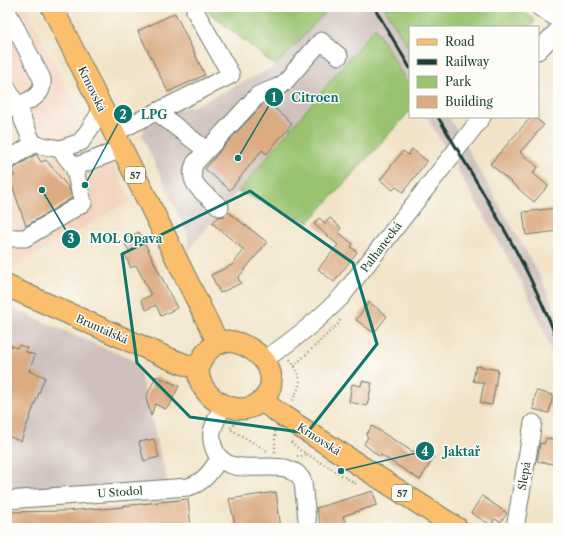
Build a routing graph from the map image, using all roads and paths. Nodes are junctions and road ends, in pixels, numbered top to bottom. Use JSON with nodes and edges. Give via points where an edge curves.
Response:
{"nodes":[{"id":1,"x":52,"y":7,"type":"edge"},
{"id":2,"x":539,"y":7,"type":"edge"},
{"id":3,"x":7,"y":11,"type":"edge"},
{"id":4,"x":195,"y":11,"type":"dead end"},
{"id":5,"x":558,"y":19,"type":"edge"},
{"id":6,"x":558,"y":30,"type":"edge"},
{"id":7,"x":539,"y":50,"type":"edge"},
{"id":8,"x":339,"y":56,"type":"dead end"},
{"id":9,"x":7,"y":88,"type":"edge"},
{"id":10,"x":17,"y":106,"type":"junction"},
{"id":11,"x":102,"y":110,"type":"junction"},
{"id":12,"x":157,"y":112,"type":"junction"},
{"id":13,"x":481,"y":118,"type":"edge"},
{"id":14,"x":118,"y":141,"type":"junction"},
{"id":15,"x":33,"y":144,"type":"junction"},
{"id":16,"x":60,"y":149,"type":"junction"},
{"id":17,"x":206,"y":150,"type":"junction"},
{"id":18,"x":7,"y":161,"type":"edge"},
{"id":19,"x":74,"y":167,"type":"junction"},
{"id":20,"x":220,"y":207,"type":"dead end"},
{"id":21,"x":7,"y":238,"type":"edge"},
{"id":22,"x":7,"y":286,"type":"edge"},
{"id":23,"x":342,"y":317,"type":"dead end"},
{"id":24,"x":218,"y":343,"type":"junction"},
{"id":25,"x":285,"y":354,"type":"junction"},
{"id":26,"x":264,"y":360,"type":"junction"},
{"id":27,"x":294,"y":366,"type":"junction"},
{"id":28,"x":199,"y":367,"type":"junction"},
{"id":29,"x":262,"y":401,"type":"junction"},
{"id":30,"x":223,"y":404,"type":"junction"},
{"id":31,"x":289,"y":407,"type":"dead end"},
{"id":32,"x":533,"y":424,"type":"dead end"},
{"id":33,"x":275,"y":428,"type":"dead end"},
{"id":34,"x":230,"y":429,"type":"dead end"},
{"id":35,"x":275,"y":454,"type":"junction"},
{"id":36,"x":279,"y":454,"type":"dead end"},
{"id":37,"x":306,"y":454,"type":"dead end"},
{"id":38,"x":292,"y":456,"type":"dead end"},
{"id":39,"x":220,"y":458,"type":"junction"},
{"id":40,"x":7,"y":500,"type":"edge"},
{"id":41,"x":308,"y":528,"type":"edge"},
{"id":42,"x":457,"y":528,"type":"edge"},
{"id":43,"x":515,"y":528,"type":"edge"}],
"edges":[{"from":1,"to":11,"type":"main road","name":"Krnovská","number":"57"},
{"from":2,"to":5,"type":"street"},
{"from":3,"to":10,"type":"street","via":[[43,85],[36,96]]},
{"from":4,"to":12,"type":"street","via":[[231,75]]},
{"from":6,"to":7,"type":"street"},
{"from":8,"to":17,"type":"street","via":[[321,41],[289,78],[278,87],[258,95]]},
{"from":9,"to":10,"type":"street"},
{"from":10,"to":15,"type":"street"},
{"from":11,"to":14,"type":"main road","name":"Krnovská","number":"57"},
{"from":11,"to":16,"type":"street","via":[[81,142]]},
{"from":12,"to":14,"type":"street"},
{"from":12,"to":17,"type":"street"},
{"from":13,"to":25,"type":"street","name":"Palhanecká","via":[[342,296]]},
{"from":14,"to":19,"type":"street"},
{"from":14,"to":24,"type":"main road","name":"Krnovská","number":"57"},
{"from":15,"to":16,"type":"street"},
{"from":15,"to":18,"type":"street"},
{"from":16,"to":19,"type":"street"},
{"from":17,"to":20,"type":"street","via":[[193,167],[193,181]]},
{"from":19,"to":21,"type":"street","via":[[83,203],[25,238]]},
{"from":22,"to":28,"type":"main road","name":"Bruntálská","via":[[168,358]]},
{"from":23,"to":27,"type":"path","via":[[338,324]]},
{"from":24,"to":26,"type":"main road","via":[[235,341]]},
{"from":24,"to":28,"type":"main road","via":[[204,353]]},
{"from":25,"to":26,"type":"street","name":"Palhanecká"},
{"from":25,"to":27,"type":"path"},
{"from":26,"to":29,"type":"main road","via":[[269,368],[271,383]]},
{"from":27,"to":31,"type":"path","via":[[300,378],[300,387]]},
{"from":28,"to":30,"type":"main road","via":[[204,388]]},
{"from":29,"to":30,"type":"main road","via":[[242,409]]},
{"from":29,"to":42,"type":"main road","name":"Krnovská","number":"57"},
{"from":30,"to":39,"type":"street","via":[[212,436],[214,450]]},
{"from":32,"to":43,"type":"street","name":"Slepá"},
{"from":33,"to":35,"type":"path"},
{"from":34,"to":35,"type":"path"},
{"from":35,"to":36,"type":"path"},
{"from":37,"to":38,"type":"path"},
{"from":39,"to":40,"type":"street","name":"U Stodol","via":[[202,481],[188,487]]},
{"from":39,"to":41,"type":"street","via":[[235,466],[284,468],[295,472],[303,482]]}]}
